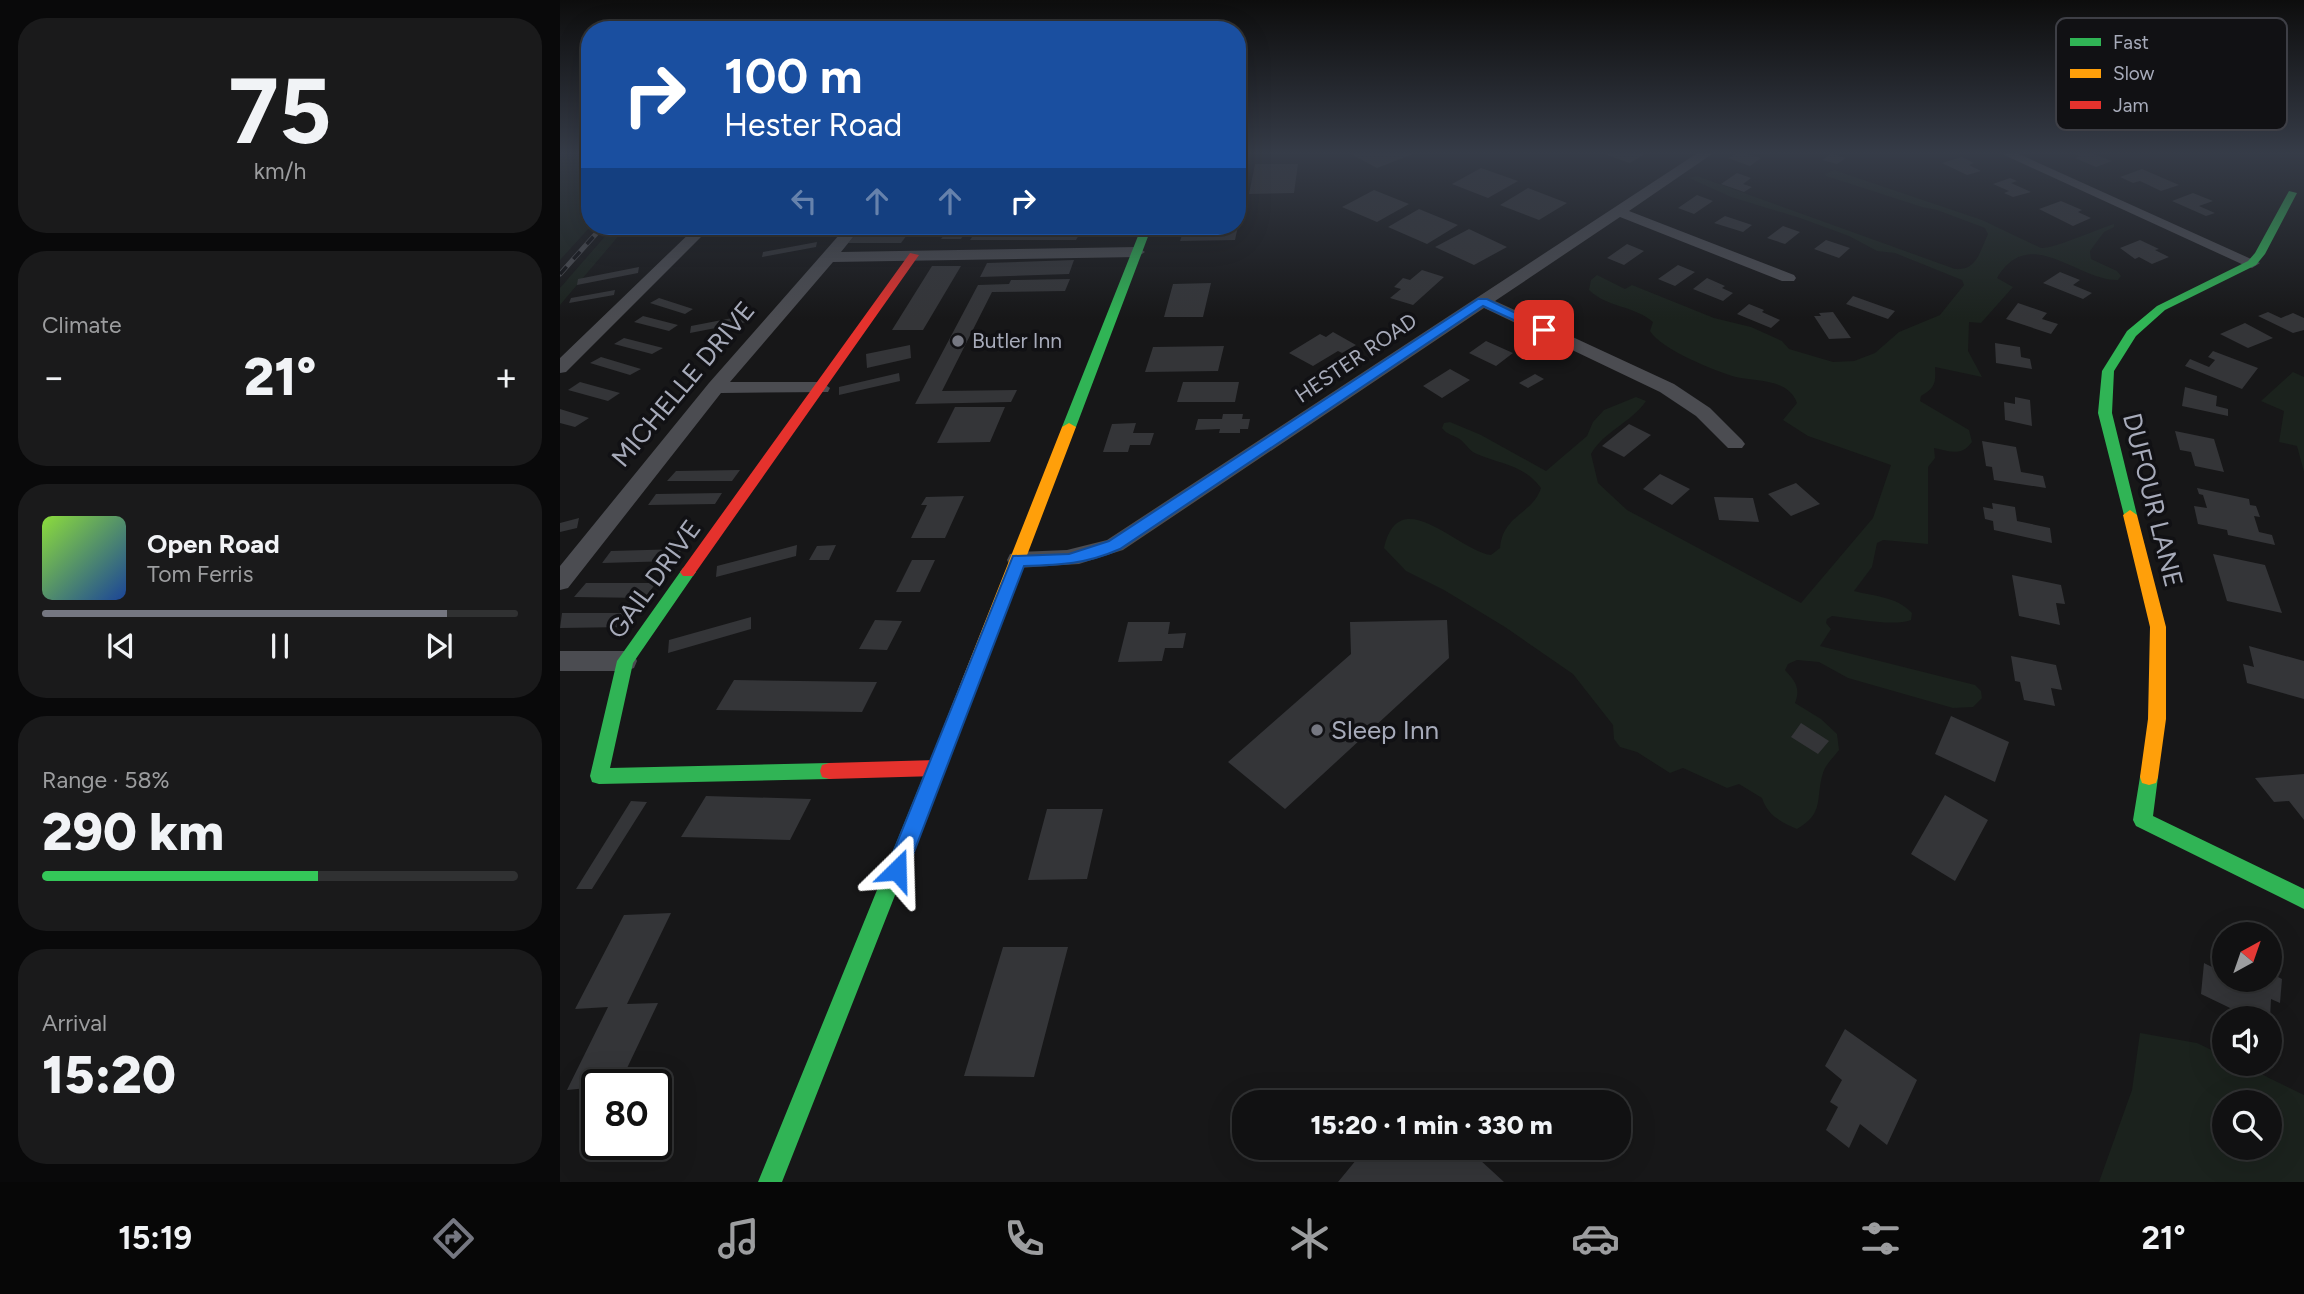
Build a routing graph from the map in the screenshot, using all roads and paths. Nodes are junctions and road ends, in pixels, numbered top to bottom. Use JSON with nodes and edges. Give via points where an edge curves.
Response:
{"nodes":[{"id":1,"x":1621,"y":209,"type":"edge"},
{"id":2,"x":2132,"y":209,"type":"edge"},
{"id":3,"x":2284,"y":209,"type":"edge"},
{"id":4,"x":1618,"y":211,"type":"junction"},
{"id":5,"x":696,"y":235,"type":"edge"},
{"id":6,"x":847,"y":235,"type":"edge"},
{"id":7,"x":1144,"y":235,"type":"edge"},
{"id":8,"x":1138,"y":252,"type":"junction"},
{"id":9,"x":914,"y":255,"type":"junction"},
{"id":10,"x":828,"y":257,"type":"junction"},
{"id":11,"x":2252,"y":263,"type":"junction"},
{"id":12,"x":1787,"y":278,"type":"dead end"},
{"id":13,"x":1482,"y":301,"type":"junction"},
{"id":14,"x":560,"y":368,"type":"edge"},
{"id":15,"x":716,"y":387,"type":"junction"},
{"id":16,"x":821,"y":388,"type":"junction"},
{"id":17,"x":1735,"y":444,"type":"dead end"},
{"id":18,"x":1018,"y":560,"type":"junction"},
{"id":19,"x":560,"y":582,"type":"edge"},
{"id":20,"x":560,"y":661,"type":"edge"},
{"id":21,"x":625,"y":661,"type":"junction"},
{"id":22,"x":937,"y":768,"type":"junction"},
{"id":23,"x":2304,"y":899,"type":"edge"},
{"id":24,"x":770,"y":1182,"type":"edge"}],
"edges":[{"from":1,"to":4,"type":"street","name":"HESTER ROAD"},
{"from":2,"to":11,"type":"street"},
{"from":3,"to":11,"type":"main road"},
{"from":4,"to":12,"type":"street"},
{"from":4,"to":13,"type":"street","name":"HESTER ROAD"},
{"from":5,"to":14,"type":"street"},
{"from":6,"to":10,"type":"street","name":"MICHELLE DRIVE"},
{"from":7,"to":8,"type":"main road"},
{"from":8,"to":9,"type":"street"},
{"from":8,"to":18,"type":"main road"},
{"from":9,"to":10,"type":"street"},
{"from":9,"to":16,"type":"main road","name":"GAIL DRIVE"},
{"from":10,"to":15,"type":"street","name":"MICHELLE DRIVE"},
{"from":11,"to":23,"type":"main road","name":"DUFOUR LANE","via":[[2161,308],[2131,334],[2108,371],[2105,413],[2158,626],[2157,719],[2143,820]]},
{"from":13,"to":17,"type":"street","via":[[1667,388],[1703,412]]},
{"from":13,"to":18,"type":"street","name":"HESTER ROAD","via":[[1115,545],[1069,560]]},
{"from":15,"to":16,"type":"street"},
{"from":15,"to":19,"type":"street","name":"MICHELLE DRIVE"},
{"from":16,"to":21,"type":"main road","name":"GAIL DRIVE"},
{"from":18,"to":22,"type":"main road"},
{"from":20,"to":21,"type":"street"},
{"from":21,"to":22,"type":"main road","name":"GAIL DRIVE","via":[[599,776]]},
{"from":22,"to":24,"type":"main road"}]}
